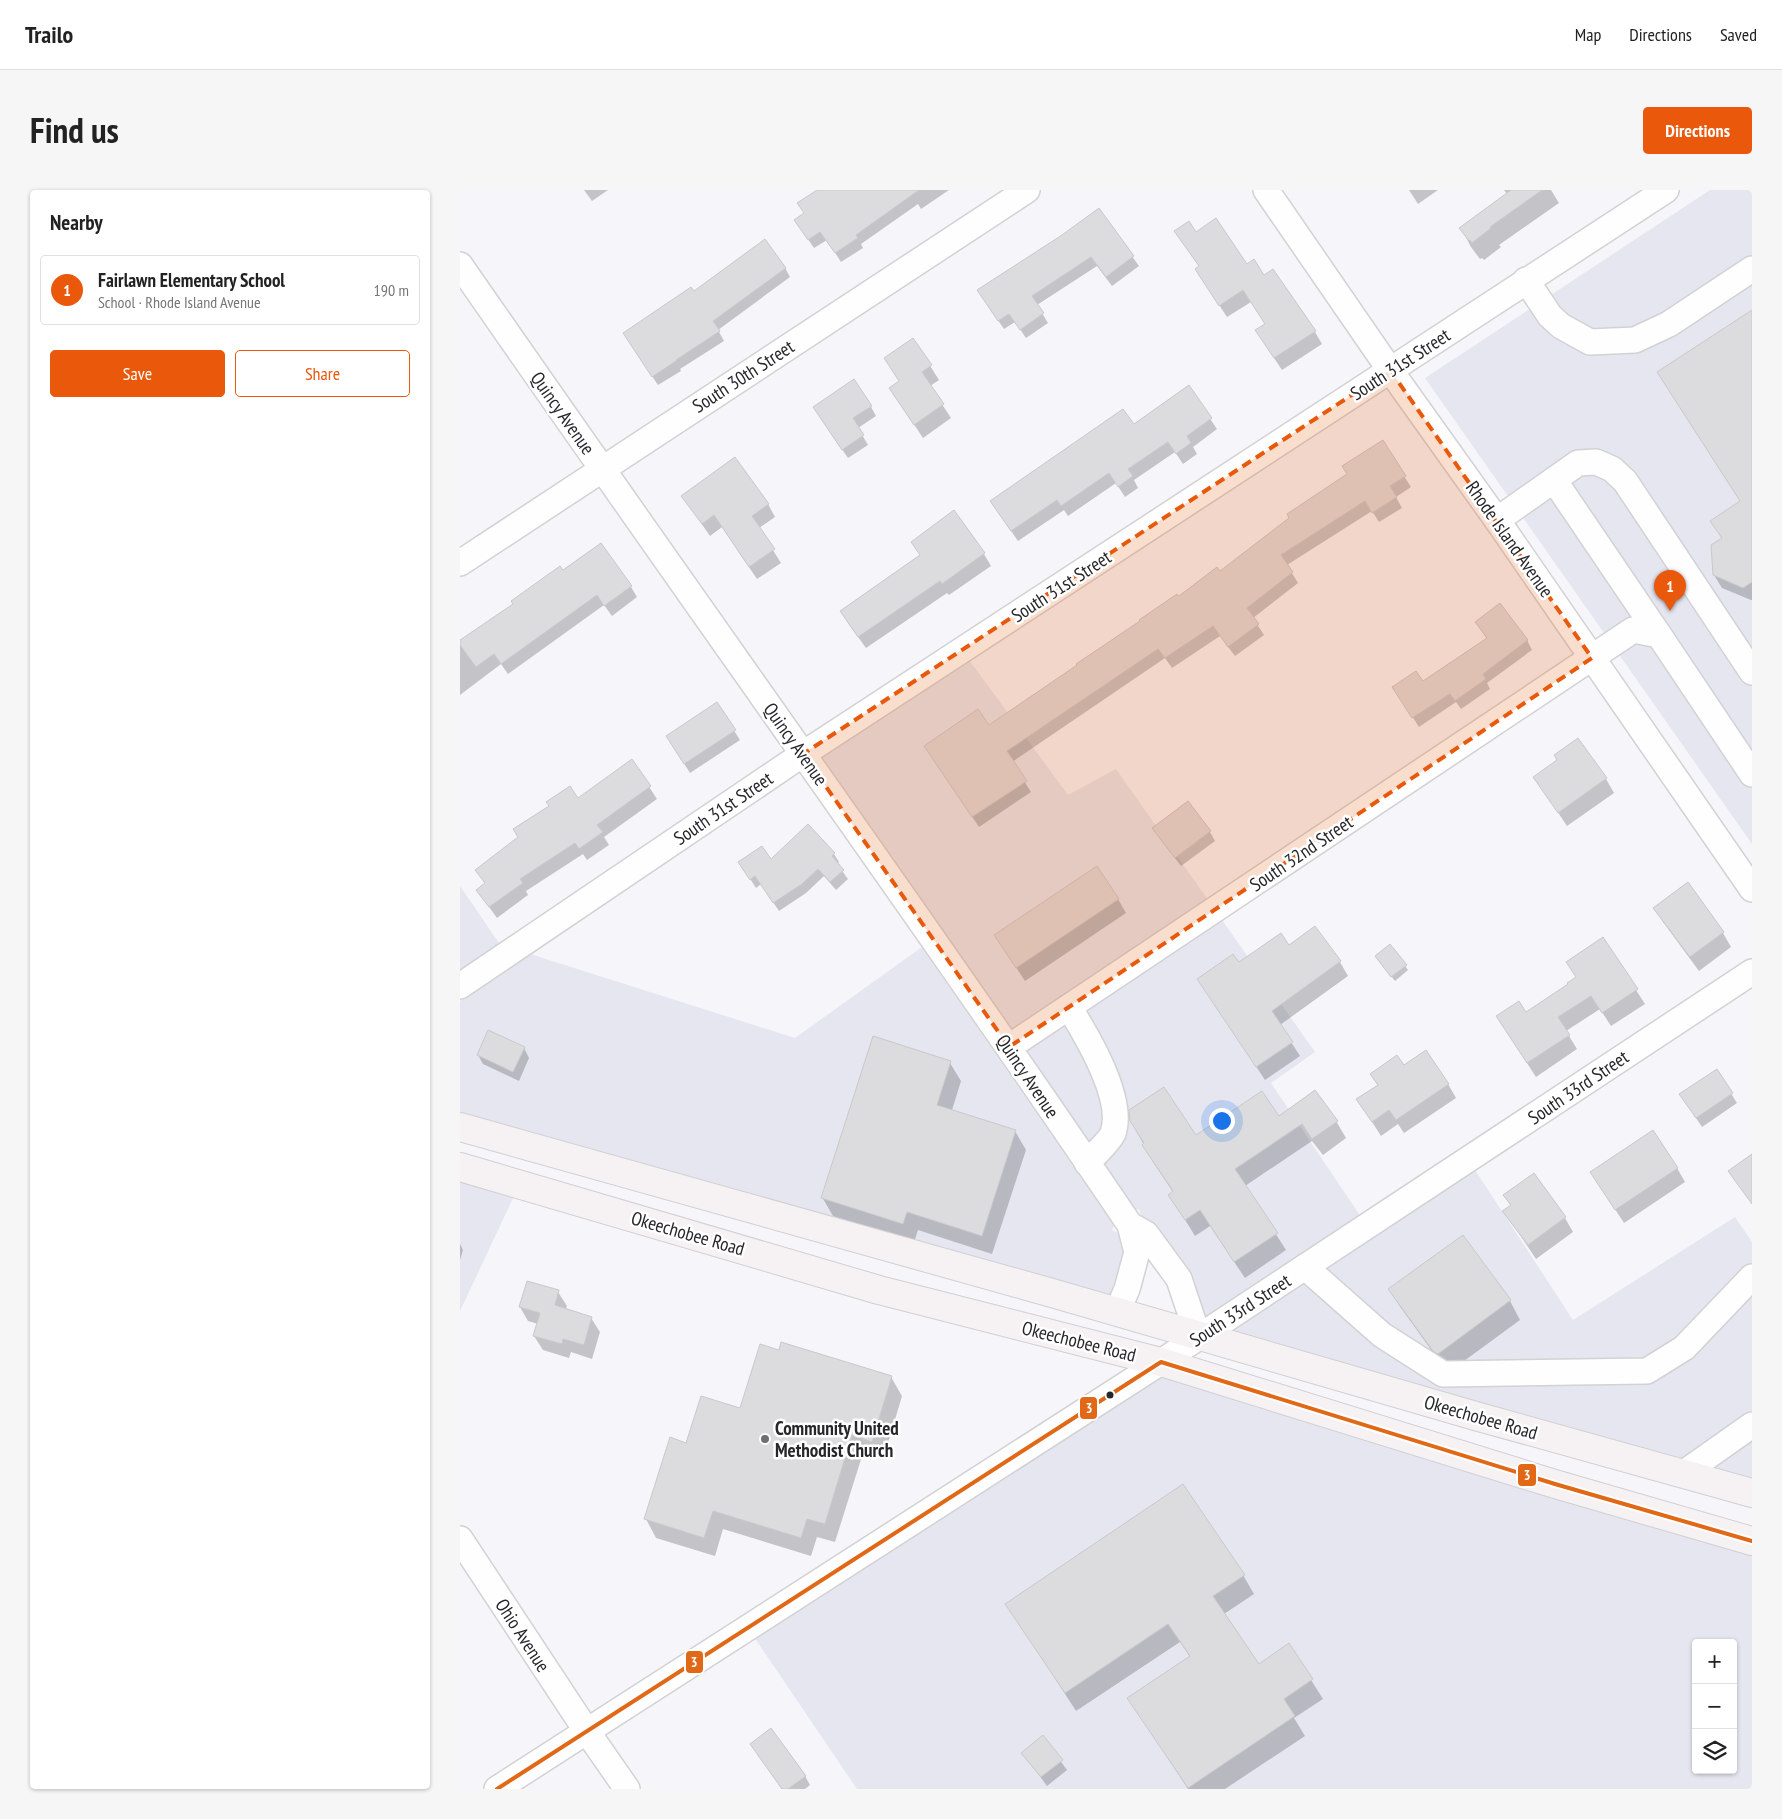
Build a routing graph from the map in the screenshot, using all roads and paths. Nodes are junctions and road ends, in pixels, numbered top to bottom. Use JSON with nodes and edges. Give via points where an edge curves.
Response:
{"nodes":[{"id":1,"x":1027,"y":190,"type":"edge"},
{"id":2,"x":1266,"y":190,"type":"edge"},
{"id":3,"x":1666,"y":190,"type":"edge"},
{"id":4,"x":460,"y":265,"type":"edge"},
{"id":5,"x":1752,"y":269,"type":"edge"},
{"id":6,"x":1526,"y":280,"type":"junction"},
{"id":7,"x":1390,"y":370,"type":"junction"},
{"id":8,"x":601,"y":469,"type":"junction"},
{"id":9,"x":1554,"y":480,"type":"junction"},
{"id":10,"x":1497,"y":520,"type":"junction"},
{"id":11,"x":460,"y":563,"type":"edge"},
{"id":12,"x":1659,"y":634,"type":"junction"},
{"id":13,"x":1592,"y":658,"type":"junction"},
{"id":14,"x":1752,"y":672,"type":"edge"},
{"id":15,"x":803,"y":754,"type":"junction"},
{"id":16,"x":1752,"y":774,"type":"edge"},
{"id":17,"x":1743,"y":858,"type":"edge"},
{"id":18,"x":1752,"y":890,"type":"edge"},
{"id":19,"x":1752,"y":972,"type":"edge"},
{"id":20,"x":460,"y":986,"type":"edge"},
{"id":21,"x":1069,"y":1007,"type":"junction"},
{"id":22,"x":1009,"y":1048,"type":"junction"},
{"id":23,"x":460,"y":1127,"type":"edge"},
{"id":24,"x":1088,"y":1163,"type":"junction"},
{"id":25,"x":460,"y":1168,"type":"edge"},
{"id":26,"x":1130,"y":1225,"type":"junction"},
{"id":27,"x":1305,"y":1268,"type":"junction"},
{"id":28,"x":1752,"y":1277,"type":"edge"},
{"id":29,"x":1117,"y":1312,"type":"junction"},
{"id":30,"x":1198,"y":1336,"type":"junction"},
{"id":31,"x":1162,"y":1362,"type":"junction"},
{"id":32,"x":1752,"y":1425,"type":"edge"},
{"id":33,"x":1684,"y":1473,"type":"junction"},
{"id":34,"x":1752,"y":1493,"type":"edge"},
{"id":35,"x":460,"y":1539,"type":"edge"},
{"id":36,"x":1752,"y":1541,"type":"edge"},
{"id":37,"x":586,"y":1730,"type":"junction"},
{"id":38,"x":497,"y":1789,"type":"edge"},
{"id":39,"x":627,"y":1789,"type":"edge"}],
"edges":[{"from":1,"to":8,"type":"street","name":"South 30th Street"},
{"from":2,"to":7,"type":"street","name":"Rhode Island Avenue"},
{"from":3,"to":6,"type":"street","name":"South 31st Street"},
{"from":4,"to":8,"type":"street","name":"Quincy Avenue"},
{"from":5,"to":6,"type":"street","via":[[1669,324],[1635,340],[1590,342],[1550,316]]},
{"from":6,"to":7,"type":"street","name":"South 31st Street"},
{"from":7,"to":10,"type":"street","name":"Rhode Island Avenue"},
{"from":7,"to":15,"type":"street","name":"South 31st Street"},
{"from":8,"to":11,"type":"street","name":"South 30th Street"},
{"from":8,"to":15,"type":"street","name":"Quincy Avenue"},
{"from":9,"to":10,"type":"street"},
{"from":9,"to":12,"type":"street"},
{"from":9,"to":14,"type":"street","via":[[1578,463],[1596,462],[1619,475]]},
{"from":10,"to":13,"type":"street","name":"Rhode Island Avenue"},
{"from":12,"to":13,"type":"street","name":"South 32nd Street","via":[[1633,630]]},
{"from":12,"to":16,"type":"street"},
{"from":13,"to":17,"type":"street","name":"Rhode Island Avenue"},
{"from":13,"to":21,"type":"street","name":"South 32nd Street"},
{"from":15,"to":20,"type":"street","name":"South 31st Street"},
{"from":15,"to":22,"type":"street","name":"Quincy Avenue"},
{"from":17,"to":18,"type":"street","name":"Rhode Island Avenue"},
{"from":19,"to":27,"type":"street","name":"South 33rd Street"},
{"from":21,"to":22,"type":"street","name":"South 32nd Street"},
{"from":21,"to":24,"type":"street","via":[[1095,1049],[1116,1108],[1113,1134]]},
{"from":22,"to":24,"type":"street","name":"Quincy Avenue"},
{"from":23,"to":29,"type":"main road","name":"Okeechobee Road"},
{"from":24,"to":26,"type":"street","name":"Quincy Avenue"},
{"from":25,"to":31,"type":"main road","name":"Okeechobee Road","via":[[880,1290]]},
{"from":26,"to":29,"type":"street","name":"Quincy Avenue","via":[[1136,1252],[1127,1289]]},
{"from":26,"to":30,"type":"street","name":"Quincy Avenue","via":[[1146,1234],[1179,1279]]},
{"from":27,"to":28,"type":"street","via":[[1382,1335],[1444,1374],[1647,1371],[1684,1348]]},
{"from":27,"to":30,"type":"street","name":"South 33rd Street"},
{"from":29,"to":30,"type":"main road","name":"Okeechobee Road"},
{"from":30,"to":31,"type":"street","name":"South 33rd Street"},
{"from":30,"to":33,"type":"main road","name":"Okeechobee Road"},
{"from":31,"to":36,"type":"main road","name":"Okeechobee Road"},
{"from":31,"to":37,"type":"street","name":"South 33rd Street"},
{"from":32,"to":33,"type":"street"},
{"from":33,"to":34,"type":"main road","name":"Okeechobee Road"},
{"from":35,"to":37,"type":"street","name":"Ohio Avenue"},
{"from":37,"to":38,"type":"street","name":"South 33rd Street"},
{"from":37,"to":39,"type":"street","name":"Ohio Avenue"}]}
